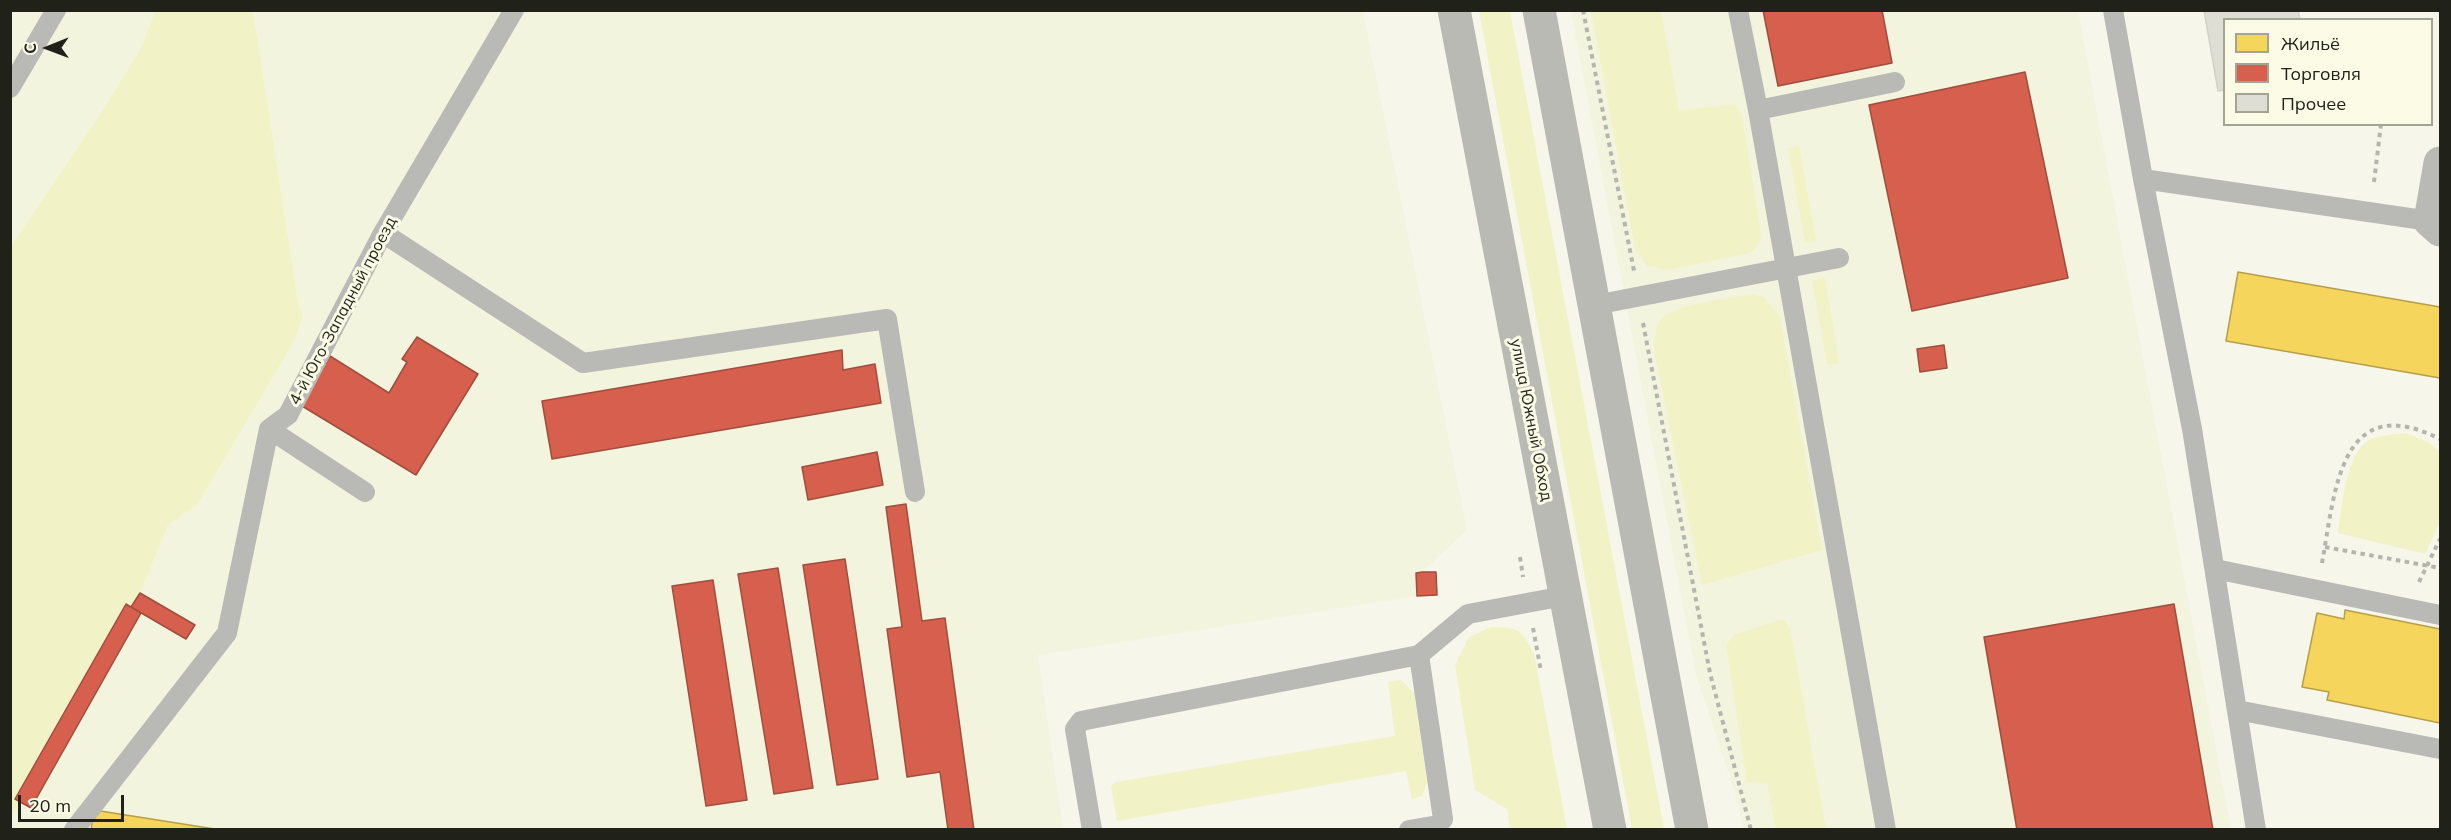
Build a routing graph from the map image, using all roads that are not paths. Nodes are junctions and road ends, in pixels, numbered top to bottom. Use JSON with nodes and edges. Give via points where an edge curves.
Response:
{"nodes":[{"id":1,"x":57,"y":10,"type":"edge"},
{"id":2,"x":514,"y":10,"type":"edge"},
{"id":3,"x":1454,"y":10,"type":"edge"},
{"id":4,"x":1539,"y":10,"type":"edge"},
{"id":5,"x":1738,"y":10,"type":"edge"},
{"id":6,"x":2113,"y":10,"type":"edge"},
{"id":7,"x":1894,"y":82,"type":"dead end"},
{"id":8,"x":10,"y":88,"type":"edge"},
{"id":9,"x":1758,"y":110,"type":"junction"},
{"id":10,"x":2440,"y":163,"type":"edge"},
{"id":11,"x":2143,"y":179,"type":"junction"},
{"id":12,"x":2435,"y":225,"type":"edge"},
{"id":13,"x":383,"y":233,"type":"junction"},
{"id":14,"x":1839,"y":258,"type":"dead end"},
{"id":15,"x":1786,"y":268,"type":"junction"},
{"id":16,"x":1595,"y":304,"type":"junction"},
{"id":17,"x":269,"y":429,"type":"junction"},
{"id":18,"x":365,"y":492,"type":"dead end"},
{"id":19,"x":915,"y":492,"type":"dead end"},
{"id":20,"x":2215,"y":569,"type":"junction"},
{"id":21,"x":1564,"y":596,"type":"junction"},
{"id":22,"x":2440,"y":615,"type":"edge"},
{"id":23,"x":1419,"y":655,"type":"junction"},
{"id":24,"x":2237,"y":710,"type":"junction"},
{"id":25,"x":2440,"y":749,"type":"edge"},
{"id":26,"x":74,"y":830,"type":"edge"},
{"id":27,"x":1092,"y":830,"type":"edge"},
{"id":28,"x":1409,"y":830,"type":"edge"},
{"id":29,"x":1610,"y":830,"type":"edge"},
{"id":30,"x":1692,"y":830,"type":"edge"},
{"id":31,"x":1886,"y":830,"type":"edge"},
{"id":32,"x":2256,"y":830,"type":"edge"}],
"edges":[{"from":1,"to":8,"type":"lane"},
{"from":2,"to":13,"type":"lane","name":"4-й Юго-Западный проезд"},
{"from":3,"to":21,"type":"main road","name":"улица Южный Обход"},
{"from":4,"to":16,"type":"main road"},
{"from":5,"to":9,"type":"lane"},
{"from":6,"to":11,"type":"lane"},
{"from":7,"to":9,"type":"lane"},
{"from":9,"to":15,"type":"lane"},
{"from":10,"to":12,"type":"street"},
{"from":11,"to":12,"type":"lane"},
{"from":11,"to":20,"type":"lane"},
{"from":13,"to":17,"type":"lane","name":"4-й Юго-Западный проезд","via":[[288,415]]},
{"from":13,"to":19,"type":"lane","via":[[583,363],[887,319]]},
{"from":14,"to":15,"type":"lane"},
{"from":15,"to":16,"type":"lane"},
{"from":15,"to":31,"type":"lane"},
{"from":16,"to":30,"type":"main road"},
{"from":17,"to":18,"type":"lane"},
{"from":17,"to":26,"type":"lane","via":[[227,633]]},
{"from":20,"to":22,"type":"lane"},
{"from":20,"to":24,"type":"lane"},
{"from":21,"to":23,"type":"lane","via":[[1468,615]]},
{"from":21,"to":29,"type":"main road","name":"улица Южный Обход"},
{"from":23,"to":27,"type":"lane","via":[[1081,721],[1075,729]]},
{"from":23,"to":28,"type":"lane","via":[[1443,819],[1438,825]]},
{"from":24,"to":25,"type":"lane"},
{"from":24,"to":32,"type":"lane"}]}
